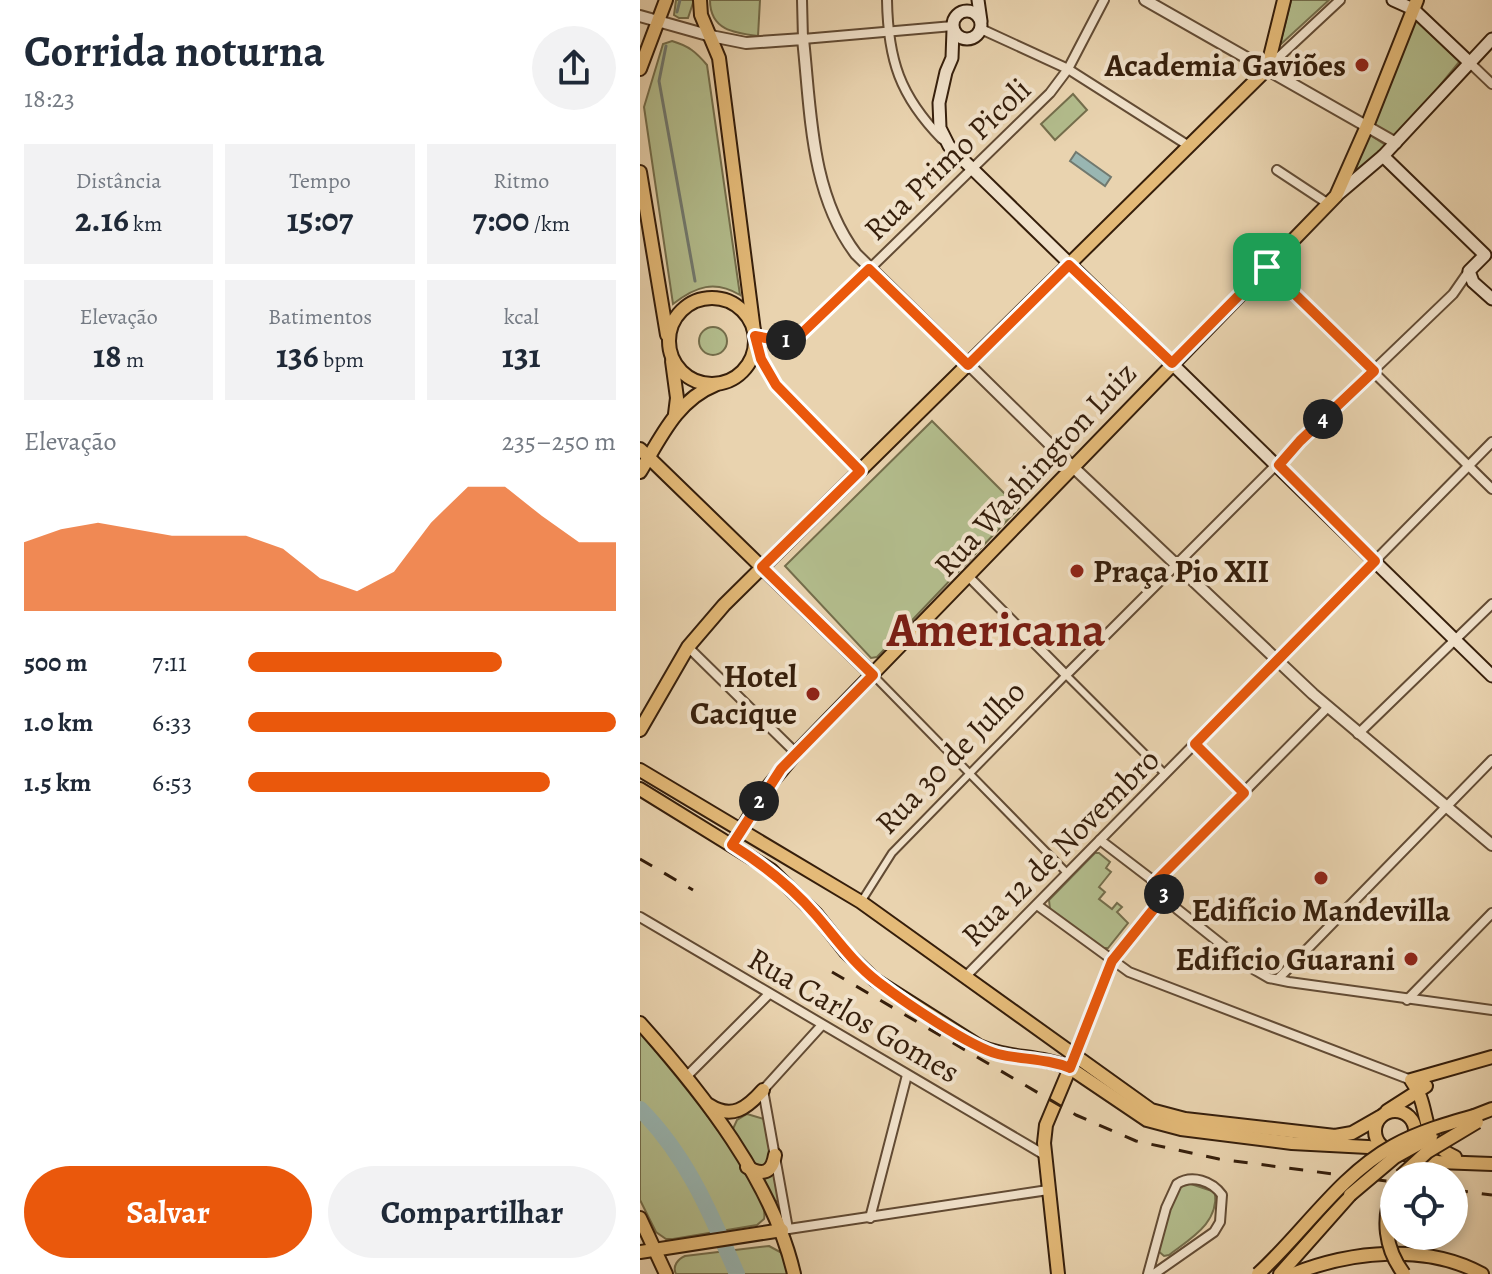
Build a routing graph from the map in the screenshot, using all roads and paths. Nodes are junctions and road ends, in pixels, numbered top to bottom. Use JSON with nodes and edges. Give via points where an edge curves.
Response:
{"nodes":[{"id":1,"x":666,"y":0,"type":"edge"},
{"id":2,"x":700,"y":0,"type":"edge"},
{"id":3,"x":802,"y":0,"type":"edge"},
{"id":4,"x":887,"y":0,"type":"edge"},
{"id":5,"x":975,"y":0,"type":"edge"},
{"id":6,"x":1104,"y":0,"type":"edge"},
{"id":7,"x":1145,"y":0,"type":"edge"},
{"id":8,"x":1284,"y":0,"type":"edge"},
{"id":9,"x":1340,"y":0,"type":"edge"},
{"id":10,"x":1393,"y":0,"type":"edge"},
{"id":11,"x":1415,"y":5,"type":"edge"},
{"id":12,"x":959,"y":14,"type":"junction"},
{"id":13,"x":640,"y":16,"type":"edge"},
{"id":14,"x":659,"y":21,"type":"junction"},
{"id":15,"x":953,"y":28,"type":"junction"},
{"id":16,"x":979,"y":30,"type":"junction"},
{"id":17,"x":888,"y":32,"type":"junction"},
{"id":18,"x":711,"y":36,"type":"junction"},
{"id":19,"x":803,"y":39,"type":"junction"},
{"id":20,"x":1492,"y":39,"type":"edge"},
{"id":21,"x":952,"y":58,"type":"junction"},
{"id":22,"x":1469,"y":62,"type":"junction"},
{"id":23,"x":640,"y":69,"type":"edge"},
{"id":24,"x":1068,"y":69,"type":"junction"},
{"id":25,"x":1267,"y":69,"type":"junction"},
{"id":26,"x":1492,"y":84,"type":"edge"},
{"id":27,"x":1367,"y":126,"type":"junction"},
{"id":28,"x":1396,"y":143,"type":"junction"},
{"id":29,"x":949,"y":146,"type":"junction"},
{"id":30,"x":1189,"y":146,"type":"junction"},
{"id":31,"x":1383,"y":156,"type":"junction"},
{"id":32,"x":972,"y":168,"type":"junction"},
{"id":33,"x":1277,"y":170,"type":"dead end"},
{"id":34,"x":640,"y":172,"type":"edge"},
{"id":35,"x":1331,"y":200,"type":"junction"},
{"id":36,"x":1488,"y":251,"type":"edge"},
{"id":37,"x":1069,"y":265,"type":"junction"},
{"id":38,"x":1267,"y":267,"type":"junction"},
{"id":39,"x":869,"y":269,"type":"junction"},
{"id":40,"x":1469,"y":271,"type":"junction"},
{"id":41,"x":1492,"y":299,"type":"edge"},
{"id":42,"x":755,"y":334,"type":"junction"},
{"id":43,"x":669,"y":348,"type":"junction"},
{"id":44,"x":1172,"y":363,"type":"junction"},
{"id":45,"x":968,"y":365,"type":"junction"},
{"id":46,"x":1374,"y":371,"type":"junction"},
{"id":47,"x":719,"y":384,"type":"junction"},
{"id":48,"x":675,"y":414,"type":"junction"},
{"id":49,"x":1492,"y":442,"type":"edge"},
{"id":50,"x":644,"y":453,"type":"edge"},
{"id":51,"x":1279,"y":465,"type":"junction"},
{"id":52,"x":1468,"y":466,"type":"junction"},
{"id":53,"x":1073,"y":467,"type":"junction"},
{"id":54,"x":860,"y":471,"type":"junction"},
{"id":55,"x":640,"y":472,"type":"edge"},
{"id":56,"x":1492,"y":489,"type":"edge"},
{"id":57,"x":1375,"y":561,"type":"junction"},
{"id":58,"x":1177,"y":565,"type":"junction"},
{"id":59,"x":762,"y":567,"type":"junction"},
{"id":60,"x":969,"y":577,"type":"junction"},
{"id":61,"x":1492,"y":604,"type":"edge"},
{"id":62,"x":1456,"y":640,"type":"junction"},
{"id":63,"x":688,"y":647,"type":"junction"},
{"id":64,"x":1277,"y":660,"type":"junction"},
{"id":65,"x":873,"y":675,"type":"junction"},
{"id":66,"x":1066,"y":675,"type":"junction"},
{"id":67,"x":1492,"y":676,"type":"edge"},
{"id":68,"x":1327,"y":708,"type":"junction"},
{"id":69,"x":645,"y":710,"type":"edge"},
{"id":70,"x":640,"y":730,"type":"edge"},
{"id":71,"x":1358,"y":734,"type":"junction"},
{"id":72,"x":1195,"y":744,"type":"junction"},
{"id":73,"x":796,"y":753,"type":"junction"},
{"id":74,"x":1492,"y":760,"type":"edge"},
{"id":75,"x":640,"y":770,"type":"edge"},
{"id":76,"x":969,"y":774,"type":"junction"},
{"id":77,"x":1165,"y":774,"type":"junction"},
{"id":78,"x":640,"y":789,"type":"edge"},
{"id":79,"x":1244,"y":793,"type":"junction"},
{"id":80,"x":1446,"y":806,"type":"junction"},
{"id":81,"x":740,"y":831,"type":"junction"},
{"id":82,"x":1100,"y":840,"type":"junction"},
{"id":83,"x":732,"y":845,"type":"junction"},
{"id":84,"x":1492,"y":845,"type":"edge"},
{"id":85,"x":1067,"y":873,"type":"junction"},
{"id":86,"x":1155,"y":882,"type":"junction"},
{"id":87,"x":1165,"y":895,"type":"junction"},
{"id":88,"x":861,"y":902,"type":"junction"},
{"id":89,"x":1037,"y":905,"type":"junction"},
{"id":90,"x":1492,"y":913,"type":"edge"},
{"id":91,"x":640,"y":917,"type":"edge"},
{"id":92,"x":1112,"y":961,"type":"junction"},
{"id":93,"x":965,"y":977,"type":"junction"},
{"id":94,"x":1278,"y":979,"type":"junction"},
{"id":95,"x":769,"y":994,"type":"junction"},
{"id":96,"x":1407,"y":1000,"type":"junction"},
{"id":97,"x":1492,"y":1010,"type":"edge"},
{"id":98,"x":640,"y":1023,"type":"edge"},
{"id":99,"x":822,"y":1025,"type":"junction"},
{"id":100,"x":1492,"y":1057,"type":"edge"},
{"id":101,"x":1072,"y":1062,"type":"junction"},
{"id":102,"x":907,"y":1075,"type":"junction"},
{"id":103,"x":686,"y":1077,"type":"junction"},
{"id":104,"x":1415,"y":1085,"type":"junction"},
{"id":105,"x":763,"y":1090,"type":"junction"},
{"id":106,"x":1401,"y":1102,"type":"junction"},
{"id":107,"x":707,"y":1103,"type":"junction"},
{"id":108,"x":1425,"y":1110,"type":"junction"},
{"id":109,"x":1492,"y":1112,"type":"edge"},
{"id":110,"x":1382,"y":1115,"type":"junction"},
{"id":111,"x":1475,"y":1119,"type":"junction"},
{"id":112,"x":1415,"y":1133,"type":"junction"},
{"id":113,"x":1391,"y":1151,"type":"junction"},
{"id":114,"x":1043,"y":1154,"type":"junction"},
{"id":115,"x":775,"y":1155,"type":"junction"},
{"id":116,"x":1455,"y":1157,"type":"junction"},
{"id":117,"x":1492,"y":1158,"type":"edge"},
{"id":118,"x":1416,"y":1162,"type":"edge"},
{"id":119,"x":1492,"y":1164,"type":"edge"},
{"id":120,"x":747,"y":1167,"type":"junction"},
{"id":121,"x":1048,"y":1190,"type":"junction"},
{"id":122,"x":870,"y":1218,"type":"junction"},
{"id":123,"x":643,"y":1223,"type":"edge"},
{"id":124,"x":785,"y":1230,"type":"junction"},
{"id":125,"x":640,"y":1249,"type":"edge"},
{"id":126,"x":655,"y":1250,"type":"junction"},
{"id":127,"x":1391,"y":1250,"type":"edge"},
{"id":128,"x":666,"y":1274,"type":"edge"},
{"id":129,"x":794,"y":1274,"type":"edge"},
{"id":130,"x":1058,"y":1274,"type":"edge"},
{"id":131,"x":1151,"y":1274,"type":"edge"},
{"id":132,"x":1258,"y":1274,"type":"edge"},
{"id":133,"x":1280,"y":1274,"type":"edge"},
{"id":134,"x":1293,"y":1274,"type":"edge"},
{"id":135,"x":1404,"y":1274,"type":"edge"},
{"id":136,"x":1482,"y":1274,"type":"edge"}],
"edges":[{"from":1,"to":14,"type":"main road"},
{"from":2,"to":18,"type":"main road"},
{"from":3,"to":19,"type":"street"},
{"from":4,"to":17,"type":"street"},
{"from":5,"to":12,"type":"main road"},
{"from":5,"to":16,"type":"main road"},
{"from":6,"to":24,"type":"street","name":"Rua Primo Picoli"},
{"from":7,"to":25,"type":"street"},
{"from":8,"to":25,"type":"main road"},
{"from":9,"to":25,"type":"street"},
{"from":10,"to":11,"type":"main road"},
{"from":11,"to":22,"type":"main road"},
{"from":11,"to":27,"type":"main road"},
{"from":12,"to":15,"type":"main road"},
{"from":12,"to":16,"type":"main road","via":[[978,17]]},
{"from":13,"to":14,"type":"street"},
{"from":14,"to":18,"type":"street"},
{"from":14,"to":23,"type":"main road"},
{"from":15,"to":16,"type":"main road","via":[[963,39]]},
{"from":15,"to":17,"type":"street"},
{"from":15,"to":21,"type":"main road"},
{"from":16,"to":21,"type":"main road"},
{"from":16,"to":24,"type":"street"},
{"from":17,"to":19,"type":"street"},
{"from":17,"to":29,"type":"street","via":[[904,91]]},
{"from":18,"to":19,"type":"street","via":[[746,43]]},
{"from":18,"to":42,"type":"main road","via":[[719,58]]},
{"from":19,"to":39,"type":"street","via":[[824,194],[844,238]]},
{"from":20,"to":22,"type":"main road","name":"Rua Washington Luiz"},
{"from":21,"to":29,"type":"main road","via":[[939,103],[940,128]]},
{"from":22,"to":26,"type":"street"},
{"from":22,"to":28,"type":"main road","name":"Rua Washington Luiz"},
{"from":24,"to":30,"type":"street"},
{"from":24,"to":32,"type":"street","name":"Rua Primo Picoli"},
{"from":25,"to":27,"type":"street"},
{"from":25,"to":30,"type":"main road"},
{"from":27,"to":28,"type":"street"},
{"from":27,"to":35,"type":"main road"},
{"from":28,"to":31,"type":"main road","name":"Rua Washington Luiz"},
{"from":29,"to":32,"type":"main road"},
{"from":30,"to":37,"type":"main road"},
{"from":31,"to":35,"type":"main road","name":"Rua Washington Luiz"},
{"from":31,"to":36,"type":"main road"},
{"from":32,"to":37,"type":"main road"},
{"from":32,"to":39,"type":"street","name":"Rua Primo Picoli"},
{"from":33,"to":35,"type":"street"},
{"from":34,"to":43,"type":"main road"},
{"from":35,"to":38,"type":"main road","name":"Rua Washington Luiz"},
{"from":36,"to":40,"type":"main road","name":"Rua 30 de Julho"},
{"from":37,"to":44,"type":"main road"},
{"from":37,"to":45,"type":"main road"},
{"from":38,"to":44,"type":"main road","name":"Rua Washington Luiz"},
{"from":38,"to":46,"type":"street"},
{"from":39,"to":42,"type":"street","name":"Rua Primo Picoli","via":[[800,335],[782,341]]},
{"from":39,"to":45,"type":"street"},
{"from":40,"to":41,"type":"main road"},
{"from":40,"to":46,"type":"street","name":"Rua 30 de Julho","via":[[1453,294]]},
{"from":42,"to":43,"type":"main road","via":[[746,314],[732,302],[703,299],[674,319]]},
{"from":42,"to":47,"type":"main road","via":[[754,352],[744,370]]},
{"from":42,"to":54,"type":"street","via":[[776,385]]},
{"from":43,"to":47,"type":"main road","via":[[683,373]]},
{"from":43,"to":48,"type":"main road","via":[[677,390]]},
{"from":44,"to":51,"type":"main road"},
{"from":44,"to":53,"type":"main road","name":"Rua Washington Luiz"},
{"from":45,"to":53,"type":"street"},
{"from":45,"to":54,"type":"main road"},
{"from":46,"to":51,"type":"street","name":"Rua 30 de Julho"},
{"from":46,"to":52,"type":"street"},
{"from":47,"to":48,"type":"main road","via":[[694,396]]},
{"from":48,"to":50,"type":"main road"},
{"from":49,"to":52,"type":"street","name":"Rua 12 de Novembro"},
{"from":50,"to":55,"type":"main road"},
{"from":50,"to":59,"type":"main road"},
{"from":51,"to":57,"type":"main road"},
{"from":51,"to":58,"type":"street","name":"Rua 30 de Julho"},
{"from":52,"to":56,"type":"street"},
{"from":52,"to":57,"type":"street","name":"Rua 12 de Novembro"},
{"from":53,"to":58,"type":"street"},
{"from":53,"to":60,"type":"main road","name":"Rua Washington Luiz"},
{"from":54,"to":59,"type":"main road"},
{"from":57,"to":62,"type":"main road"},
{"from":57,"to":64,"type":"street","name":"Rua 12 de Novembro"},
{"from":58,"to":64,"type":"street"},
{"from":58,"to":66,"type":"street","name":"Rua 30 de Julho"},
{"from":59,"to":63,"type":"main road"},
{"from":59,"to":65,"type":"main road"},
{"from":60,"to":65,"type":"main road","name":"Rua Washington Luiz"},
{"from":60,"to":66,"type":"street"},
{"from":61,"to":62,"type":"street"},
{"from":62,"to":67,"type":"main road"},
{"from":62,"to":71,"type":"street"},
{"from":63,"to":69,"type":"main road"},
{"from":63,"to":73,"type":"street"},
{"from":64,"to":68,"type":"street"},
{"from":64,"to":72,"type":"street","name":"Rua 12 de Novembro"},
{"from":65,"to":73,"type":"main road","name":"Rua Washington Luiz"},
{"from":65,"to":76,"type":"street"},
{"from":66,"to":76,"type":"street","name":"Rua 30 de Julho"},
{"from":66,"to":77,"type":"street"},
{"from":68,"to":71,"type":"street"},
{"from":68,"to":79,"type":"street"},
{"from":69,"to":70,"type":"main road"},
{"from":71,"to":80,"type":"street"},
{"from":72,"to":77,"type":"street","name":"Rua 12 de Novembro"},
{"from":72,"to":79,"type":"street"},
{"from":73,"to":81,"type":"main road","name":"Rua Washington Luiz"},
{"from":74,"to":80,"type":"street"},
{"from":75,"to":81,"type":"main road"},
{"from":76,"to":85,"type":"street"},
{"from":76,"to":88,"type":"street","name":"Rua 30 de Julho","via":[[892,853]]},
{"from":77,"to":82,"type":"street","name":"Rua 12 de Novembro"},
{"from":78,"to":83,"type":"main road"},
{"from":79,"to":86,"type":"street"},
{"from":80,"to":84,"type":"street"},
{"from":80,"to":94,"type":"street"},
{"from":81,"to":83,"type":"main road","name":"Rua Washington Luiz"},
{"from":81,"to":88,"type":"main road"},
{"from":82,"to":85,"type":"street","name":"Rua 12 de Novembro"},
{"from":82,"to":86,"type":"street"},
{"from":83,"to":101,"type":"main road","via":[[771,870],[853,959],[901,998],[997,1054]]},
{"from":85,"to":89,"type":"street","name":"Rua 12 de Novembro"},
{"from":86,"to":87,"type":"street"},
{"from":87,"to":92,"type":"street"},
{"from":87,"to":94,"type":"street","via":[[1250,967]]},
{"from":88,"to":93,"type":"main road"},
{"from":89,"to":92,"type":"street"},
{"from":89,"to":93,"type":"street","name":"Rua 12 de Novembro"},
{"from":90,"to":96,"type":"street"},
{"from":91,"to":95,"type":"street","name":"Rua Carlos Gomes"},
{"from":92,"to":101,"type":"street"},
{"from":92,"to":104,"type":"street"},
{"from":93,"to":101,"type":"main road"},
{"from":94,"to":96,"type":"street"},
{"from":95,"to":99,"type":"street","name":"Rua Carlos Gomes"},
{"from":95,"to":103,"type":"street"},
{"from":96,"to":97,"type":"street"},
{"from":98,"to":103,"type":"main road"},
{"from":99,"to":102,"type":"street","name":"Rua Carlos Gomes"},
{"from":99,"to":105,"type":"street"},
{"from":100,"to":104,"type":"main road"},
{"from":101,"to":110,"type":"main road","via":[[1137,1103],[1185,1119],[1335,1136],[1352,1133]]},
{"from":101,"to":113,"type":"main road","via":[[1147,1120],[1277,1142]]},
{"from":101,"to":114,"type":"main road","via":[[1046,1125]]},
{"from":102,"to":114,"type":"street","name":"Rua Carlos Gomes"},
{"from":102,"to":122,"type":"street"},
{"from":103,"to":107,"type":"main road"},
{"from":104,"to":106,"type":"main road"},
{"from":104,"to":108,"type":"main road"},
{"from":105,"to":107,"type":"main road","via":[[734,1113]]},
{"from":105,"to":115,"type":"street"},
{"from":106,"to":108,"type":"main road","via":[[1416,1100]]},
{"from":106,"to":110,"type":"main road"},
{"from":107,"to":120,"type":"main road"},
{"from":108,"to":116,"type":"main road","via":[[1432,1140]]},
{"from":109,"to":111,"type":"main road"},
{"from":110,"to":112,"type":"main road","via":[[1403,1112],[1413,1121]]},
{"from":110,"to":113,"type":"main road","via":[[1375,1136]]},
{"from":111,"to":118,"type":"main road","bridge":true},
{"from":111,"to":132,"type":"main road","bridge":true,"via":[[1409,1137],[1370,1161]]},
{"from":111,"to":133,"type":"main road","bridge":true,"via":[[1414,1145],[1379,1169]]},
{"from":112,"to":113,"type":"main road","via":[[1408,1147]]},
{"from":112,"to":116,"type":"main road","via":[[1428,1149]]},
{"from":113,"to":119,"type":"main road","via":[[1438,1162]]},
{"from":114,"to":121,"type":"main road"},
{"from":115,"to":120,"type":"main road","via":[[767,1172]]},
{"from":115,"to":124,"type":"street"},
{"from":116,"to":117,"type":"main road"},
{"from":120,"to":124,"type":"main road"},
{"from":121,"to":122,"type":"street"},
{"from":121,"to":130,"type":"main road"},
{"from":122,"to":124,"type":"street"},
{"from":123,"to":125,"type":"main road"},
{"from":123,"to":126,"type":"main road"},
{"from":124,"to":126,"type":"main road"},
{"from":124,"to":129,"type":"main road"},
{"from":125,"to":126,"type":"main road"},
{"from":126,"to":128,"type":"main road"},
{"from":127,"to":135,"type":"main road","bridge":true},
{"from":131,"to":131,"type":"street","via":[[1214,1232],[1222,1195],[1211,1184],[1191,1179],[1177,1184]]},
{"from":134,"to":136,"type":"main road","via":[[1333,1261],[1384,1254],[1434,1257]]}]}
